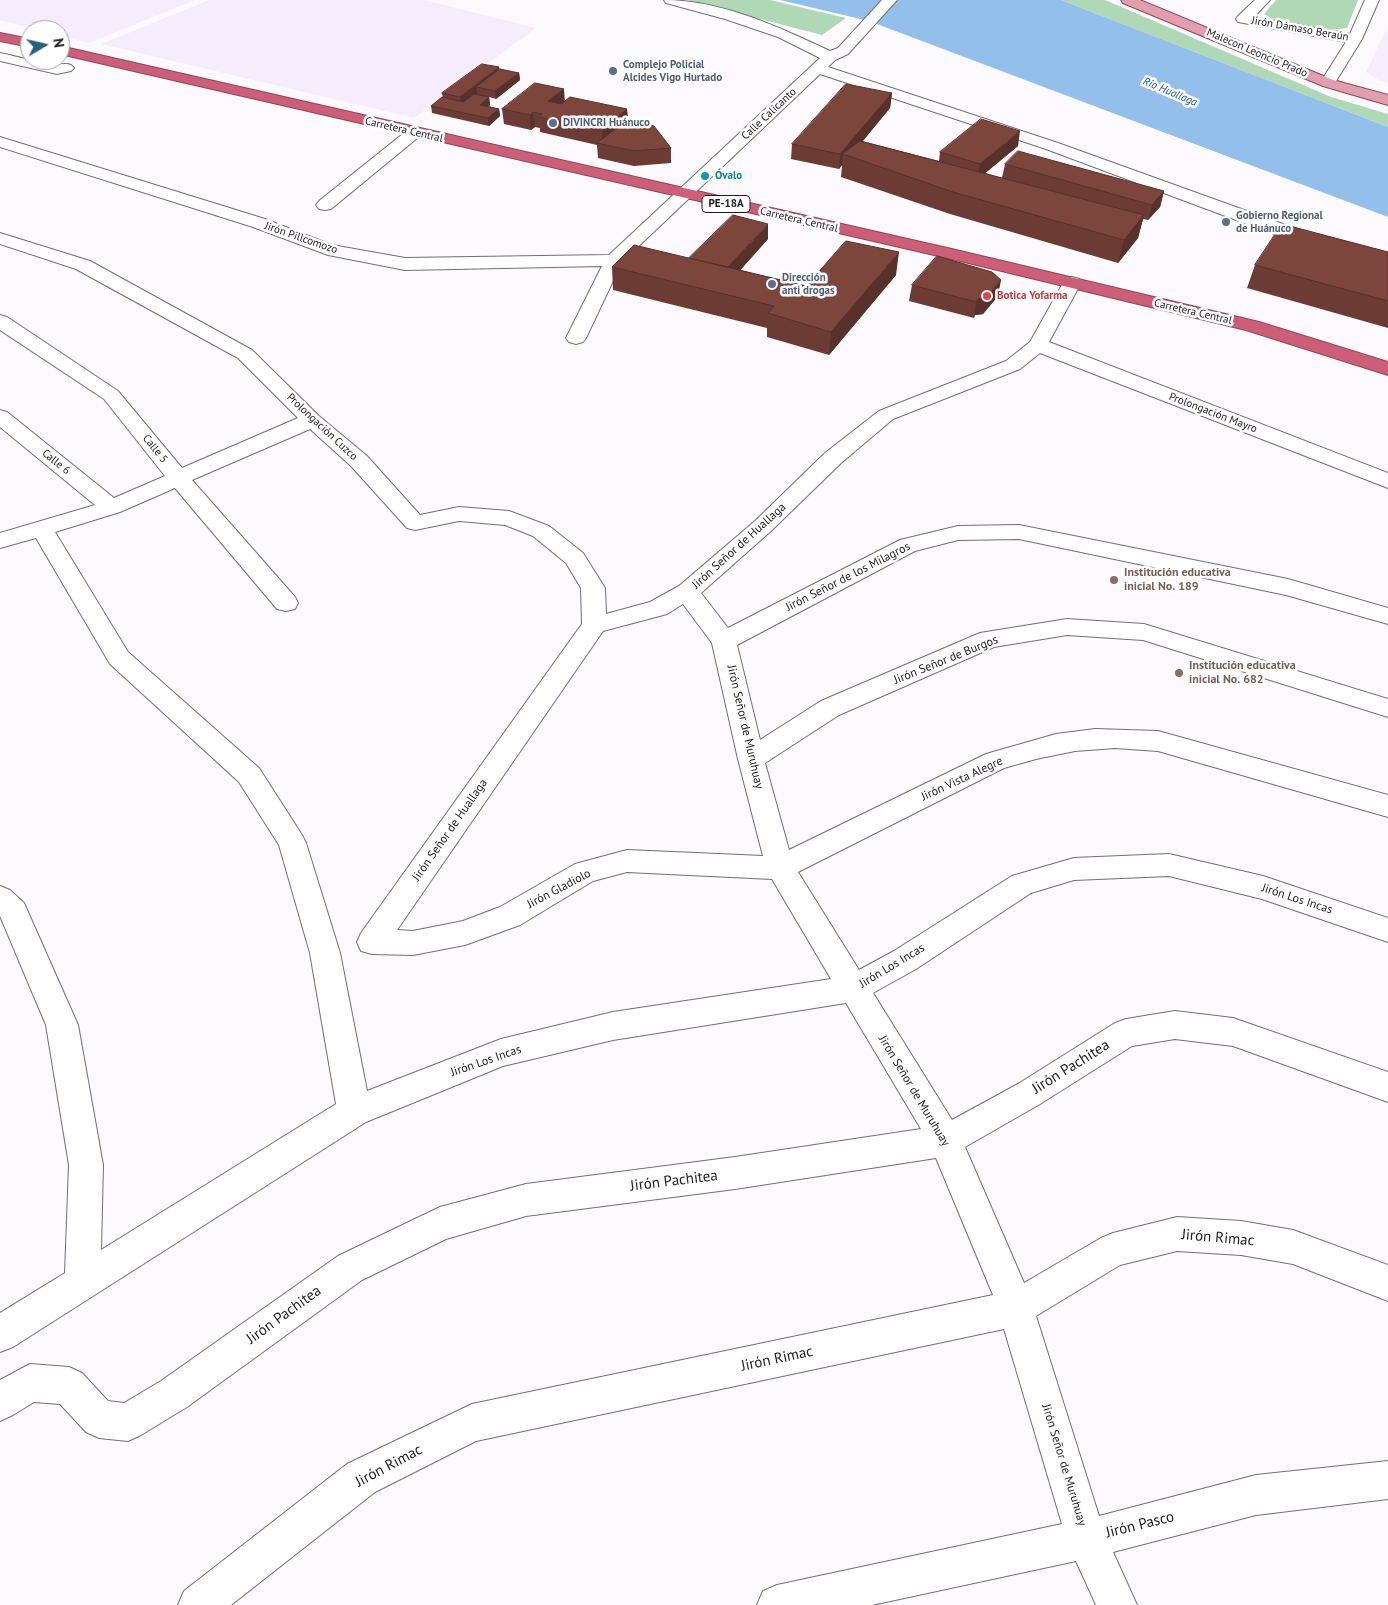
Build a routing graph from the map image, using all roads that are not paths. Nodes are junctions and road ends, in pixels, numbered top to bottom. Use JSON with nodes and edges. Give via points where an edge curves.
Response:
{"nodes":[{"id":1,"x":671,"y":0,"type":"edge"},
{"id":2,"x":890,"y":0,"type":"edge"},
{"id":3,"x":1128,"y":0,"type":"edge"},
{"id":4,"x":1263,"y":0,"type":"edge"},
{"id":5,"x":1370,"y":3,"type":"edge"},
{"id":6,"x":1388,"y":8,"type":"edge"},
{"id":7,"x":0,"y":36,"type":"edge"},
{"id":8,"x":1355,"y":39,"type":"junction"},
{"id":9,"x":20,"y":41,"type":"edge"},
{"id":10,"x":70,"y":52,"type":"edge"},
{"id":11,"x":0,"y":57,"type":"edge"},
{"id":12,"x":20,"y":61,"type":"edge"},
{"id":13,"x":824,"y":63,"type":"junction"},
{"id":14,"x":1328,"y":83,"type":"junction"},
{"id":15,"x":1388,"y":100,"type":"edge"},
{"id":16,"x":415,"y":132,"type":"junction"},
{"id":17,"x":0,"y":142,"type":"edge"},
{"id":18,"x":683,"y":194,"type":"junction"},
{"id":19,"x":325,"y":205,"type":"dead end"},
{"id":20,"x":0,"y":238,"type":"edge"},
{"id":21,"x":1332,"y":246,"type":"edge"},
{"id":22,"x":614,"y":260,"type":"junction"},
{"id":23,"x":1072,"y":283,"type":"junction"},
{"id":24,"x":0,"y":321,"type":"edge"},
{"id":25,"x":576,"y":338,"type":"dead end"},
{"id":26,"x":1038,"y":345,"type":"junction"},
{"id":27,"x":1388,"y":369,"type":"edge"},
{"id":28,"x":0,"y":416,"type":"edge"},
{"id":29,"x":312,"y":420,"type":"junction"},
{"id":30,"x":179,"y":479,"type":"junction"},
{"id":31,"x":1388,"y":481,"type":"edge"},
{"id":32,"x":112,"y":507,"type":"junction"},
{"id":33,"x":42,"y":528,"type":"junction"},
{"id":34,"x":0,"y":541,"type":"edge"},
{"id":35,"x":687,"y":592,"type":"junction"},
{"id":36,"x":286,"y":603,"type":"dead end"},
{"id":37,"x":1388,"y":616,"type":"edge"},
{"id":38,"x":594,"y":624,"type":"junction"},
{"id":39,"x":724,"y":641,"type":"junction"},
{"id":40,"x":1388,"y":708,"type":"edge"},
{"id":41,"x":751,"y":759,"type":"junction"},
{"id":42,"x":1388,"y":806,"type":"edge"},
{"id":43,"x":780,"y":868,"type":"junction"},
{"id":44,"x":0,"y":898,"type":"edge"},
{"id":45,"x":1388,"y":930,"type":"edge"},
{"id":46,"x":372,"y":942,"type":"joint"},
{"id":47,"x":852,"y":989,"type":"junction"},
{"id":48,"x":1388,"y":1087,"type":"edge"},
{"id":49,"x":354,"y":1111,"type":"junction"},
{"id":50,"x":946,"y":1141,"type":"junction"},
{"id":51,"x":82,"y":1282,"type":"junction"},
{"id":52,"x":1388,"y":1282,"type":"edge"},
{"id":53,"x":1016,"y":1308,"type":"junction"},
{"id":54,"x":0,"y":1334,"type":"edge"},
{"id":55,"x":0,"y":1402,"type":"edge"},
{"id":56,"x":1388,"y":1480,"type":"edge"},
{"id":57,"x":1086,"y":1539,"type":"junction"},
{"id":58,"x":198,"y":1605,"type":"edge"},
{"id":59,"x":777,"y":1605,"type":"edge"},
{"id":60,"x":1117,"y":1605,"type":"edge"}],
"edges":[{"from":1,"to":13,"type":"street","via":[[782,34]]},
{"from":2,"to":13,"type":"street","name":"Calle Calicanto","via":[[843,51]]},
{"from":3,"to":14,"type":"main road","name":"Malecon Leoncio Prado"},
{"from":4,"to":8,"type":"street","name":"Jirón Dámaso Beraún","via":[[1243,19]]},
{"from":5,"to":6,"type":"street"},
{"from":5,"to":8,"type":"street","name":"Jirón Dámaso Beraún"},
{"from":7,"to":9,"type":"highway"},
{"from":8,"to":14,"type":"street","name":"Jirón Dámaso Beraún"},
{"from":10,"to":16,"type":"highway","name":"Carretera Central","number":"PE-18A"},
{"from":11,"to":12,"type":"street"},
{"from":13,"to":18,"type":"street","name":"Calle Calicanto"},
{"from":13,"to":21,"type":"street","via":[[1285,232]]},
{"from":14,"to":15,"type":"main road","name":"Malecon Leoncio Prado"},
{"from":16,"to":18,"type":"highway","name":"Carretera Central","number":"PE-18A"},
{"from":16,"to":19,"type":"street"},
{"from":17,"to":22,"type":"street","name":"Jirón Pillcomozo","via":[[259,223],[328,250],[405,264]]},
{"from":18,"to":22,"type":"street","name":"Calle Calicanto"},
{"from":18,"to":23,"type":"highway","name":"Carretera Central","number":"PE-18A"},
{"from":20,"to":29,"type":"street","name":"Prolongación Cuzco","via":[[83,265],[246,354]]},
{"from":22,"to":25,"type":"street"},
{"from":23,"to":26,"type":"street","name":"Jirón Señor de Huallaga"},
{"from":23,"to":27,"type":"highway","name":"Carretera Central","number":"PE-18A","via":[[1252,326]]},
{"from":24,"to":30,"type":"street","name":"Calle 5","via":[[111,395]]},
{"from":26,"to":31,"type":"street","name":"Prolongación Mayro"},
{"from":26,"to":35,"type":"street","name":"Jirón Señor de Huallaga","via":[[1013,365],[886,415],[832,458],[763,526]]},
{"from":28,"to":32,"type":"street","name":"Calle 6"},
{"from":29,"to":30,"type":"street"},
{"from":29,"to":38,"type":"street","name":"Prolongación Cuzco","via":[[359,461],[415,523],[458,514],[509,518],[541,531],[575,558],[594,588]]},
{"from":30,"to":32,"type":"street"},
{"from":30,"to":36,"type":"street","name":"Calle 5"},
{"from":32,"to":33,"type":"street"},
{"from":33,"to":34,"type":"street"},
{"from":33,"to":49,"type":"street","via":[[119,658],[249,775],[292,843],[325,953]]},
{"from":35,"to":38,"type":"street","name":"Jirón Señor de Huallaga","via":[[658,608]]},
{"from":35,"to":39,"type":"street","name":"Jirón Señor de Muruhuay"},
{"from":37,"to":39,"type":"street","name":"Jirón Señor de los Milagros","via":[[1288,587],[1019,532],[958,533],[908,545]]},
{"from":38,"to":46,"type":"street","name":"Jirón Señor de Huallaga"},
{"from":39,"to":41,"type":"street","name":"Jirón Señor de Muruhuay"},
{"from":40,"to":41,"type":"street","name":"Jirón Señor de Burgos","via":[[1144,632],[1067,627],[990,640],[830,708]]},
{"from":41,"to":43,"type":"street","name":"Jirón Señor de Muruhuay"},
{"from":42,"to":43,"type":"street","name":"Jirón Vista Alegre","via":[[1158,741],[1130,737],[1073,740],[995,761]]},
{"from":43,"to":46,"type":"street","name":"Jirón Gladiolo","via":[[627,861],[586,872],[510,916],[465,933],[414,943]]},
{"from":43,"to":47,"type":"street","name":"Jirón Señor de Muruhuay"},
{"from":44,"to":51,"type":"street","via":[[14,911],[62,1025],[86,1165]]},
{"from":45,"to":47,"type":"street","name":"Jirón Los Incas","via":[[1263,888],[1168,865],[1074,869],[1022,884],[905,960]]},
{"from":47,"to":49,"type":"street","name":"Jirón Los Incas","via":[[613,1026],[502,1053]]},
{"from":47,"to":50,"type":"street","name":"Jirón Señor de Muruhuay"},
{"from":48,"to":50,"type":"street","name":"Jirón Pachitea","via":[[1233,1032],[1176,1025],[1126,1033]]},
{"from":49,"to":51,"type":"street","name":"Jirón Los Incas"},
{"from":50,"to":53,"type":"street","name":"Jirón Señor de Muruhuay"},
{"from":50,"to":55,"type":"street","name":"Jirón Pachitea","via":[[526,1200],[440,1224],[350,1268],[174,1394],[128,1422],[99,1419],[69,1386],[30,1383]]},
{"from":51,"to":54,"type":"street","name":"Jirón Los Incas"},
{"from":52,"to":53,"type":"street","name":"Jirón Rimac","via":[[1293,1247],[1241,1238],[1177,1234],[1113,1250]]},
{"from":53,"to":57,"type":"street","name":"Jirón Señor de Muruhuay"},
{"from":53,"to":58,"type":"street","name":"Jirón Rimac","via":[[472,1424],[362,1478]]},
{"from":56,"to":57,"type":"street","name":"Jirón Pasco","via":[[1256,1495]]},
{"from":57,"to":59,"type":"street","name":"Jirón Pasco"},
{"from":57,"to":60,"type":"street","name":"Jirón Señor de Muruhuay"}]}
